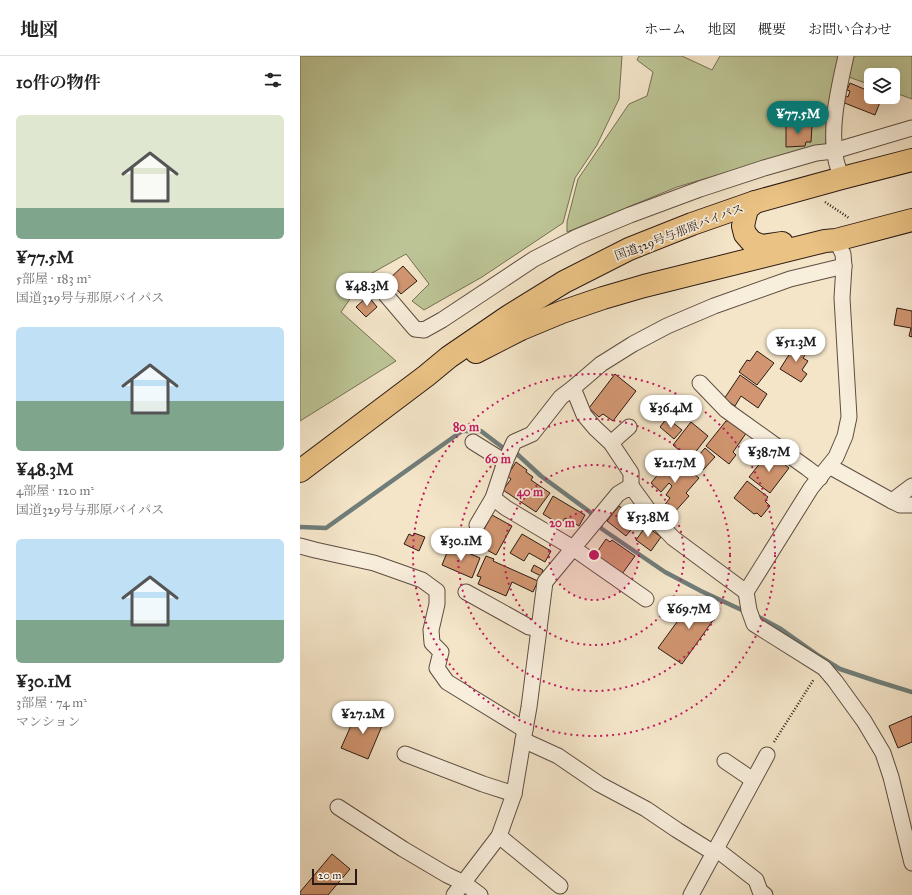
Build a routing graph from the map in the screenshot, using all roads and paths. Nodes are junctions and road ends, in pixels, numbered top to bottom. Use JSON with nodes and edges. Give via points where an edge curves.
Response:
{"nodes":[{"id":1,"x":846,"y":56,"type":"edge"},
{"id":2,"x":834,"y":123,"type":"junction"},
{"id":3,"x":912,"y":128,"type":"edge"},
{"id":4,"x":866,"y":142,"type":"junction"},
{"id":5,"x":834,"y":151,"type":"junction"},
{"id":6,"x":912,"y":160,"type":"edge"},
{"id":7,"x":912,"y":170,"type":"edge"},
{"id":8,"x":864,"y":172,"type":"junction"},
{"id":9,"x":842,"y":178,"type":"junction"},
{"id":10,"x":822,"y":200,"type":"dead end"},
{"id":11,"x":755,"y":202,"type":"junction"},
{"id":12,"x":912,"y":220,"type":"edge"},
{"id":13,"x":855,"y":222,"type":"dead end"},
{"id":14,"x":830,"y":240,"type":"junction"},
{"id":15,"x":844,"y":266,"type":"junction"},
{"id":16,"x":386,"y":295,"type":"dead end"},
{"id":17,"x":426,"y":376,"type":"junction"},
{"id":18,"x":700,"y":383,"type":"dead end"},
{"id":19,"x":573,"y":388,"type":"junction"},
{"id":20,"x":629,"y":428,"type":"dead end"},
{"id":21,"x":473,"y":442,"type":"dead end"},
{"id":22,"x":612,"y":442,"type":"junction"},
{"id":23,"x":505,"y":462,"type":"junction"},
{"id":24,"x":829,"y":466,"type":"junction"},
{"id":25,"x":300,"y":471,"type":"edge"},
{"id":26,"x":820,"y":478,"type":"junction"},
{"id":27,"x":631,"y":486,"type":"junction"},
{"id":28,"x":912,"y":486,"type":"edge"},
{"id":29,"x":493,"y":498,"type":"junction"},
{"id":30,"x":892,"y":501,"type":"junction"},
{"id":31,"x":912,"y":505,"type":"edge"},
{"id":32,"x":477,"y":525,"type":"dead end"},
{"id":33,"x":300,"y":546,"type":"edge"},
{"id":34,"x":573,"y":548,"type":"junction"},
{"id":35,"x":466,"y":592,"type":"dead end"},
{"id":36,"x":746,"y":592,"type":"junction"},
{"id":37,"x":646,"y":599,"type":"dead end"},
{"id":38,"x":539,"y":629,"type":"junction"},
{"id":39,"x":822,"y":667,"type":"junction"},
{"id":40,"x":524,"y":735,"type":"junction"},
{"id":41,"x":405,"y":754,"type":"dead end"},
{"id":42,"x":767,"y":755,"type":"joint"},
{"id":43,"x":725,"y":761,"type":"dead end"},
{"id":44,"x":753,"y":780,"type":"junction"},
{"id":45,"x":514,"y":794,"type":"junction"},
{"id":46,"x":338,"y":807,"type":"dead end"},
{"id":47,"x":499,"y":836,"type":"junction"},
{"id":48,"x":715,"y":850,"type":"junction"},
{"id":49,"x":912,"y":862,"type":"edge"},
{"id":50,"x":464,"y":883,"type":"junction"},
{"id":51,"x":560,"y":886,"type":"dead end"},
{"id":52,"x":454,"y":895,"type":"edge"},
{"id":53,"x":480,"y":895,"type":"edge"},
{"id":54,"x":691,"y":895,"type":"edge"},
{"id":55,"x":765,"y":895,"type":"edge"}],
"edges":[{"from":1,"to":2,"type":"street","via":[[836,98]]},
{"from":2,"to":4,"type":"street","via":[[849,136]]},
{"from":2,"to":5,"type":"street"},
{"from":3,"to":4,"type":"street"},
{"from":4,"to":5,"type":"street"},
{"from":5,"to":9,"type":"street"},
{"from":5,"to":16,"type":"street","via":[[764,168],[721,182],[577,237],[534,259],[424,330],[415,328]]},
{"from":6,"to":8,"type":"highway","name":"国道329号与那原バイパス"},
{"from":7,"to":8,"type":"highway","via":[[892,174]]},
{"from":8,"to":9,"type":"highway","name":"国道329号与那原バイパス"},
{"from":9,"to":11,"type":"highway","name":"国道329号与那原バイパス"},
{"from":10,"to":13,"type":"path"},
{"from":11,"to":14,"type":"highway","via":[[747,209],[743,226],[745,234],[752,242],[762,246],[793,241]]},
{"from":11,"to":17,"type":"highway","name":"国道329号与那原バイパス","via":[[629,249],[564,282],[509,316]]},
{"from":12,"to":14,"type":"highway","name":"国道329号与那原バイパス"},
{"from":14,"to":15,"type":"street","via":[[843,254]]},
{"from":14,"to":17,"type":"highway","name":"国道329号与那原バイパス","via":[[644,286],[562,312],[521,329],[456,364]]},
{"from":15,"to":19,"type":"street","via":[[790,279],[667,326],[601,364]]},
{"from":15,"to":24,"type":"street","via":[[842,298],[849,417],[845,436]]},
{"from":17,"to":25,"type":"highway","name":"国道329号与那原バイパス"},
{"from":18,"to":26,"type":"street","via":[[726,410]]},
{"from":19,"to":22,"type":"street","via":[[584,415]]},
{"from":19,"to":23,"type":"street","via":[[561,397],[532,434],[514,442]]},
{"from":20,"to":22,"type":"street"},
{"from":21,"to":23,"type":"street"},
{"from":22,"to":27,"type":"street","via":[[631,473]]},
{"from":23,"to":29,"type":"street"},
{"from":24,"to":26,"type":"street"},
{"from":24,"to":30,"type":"street"},
{"from":26,"to":36,"type":"street","via":[[811,488]]},
{"from":27,"to":34,"type":"street","via":[[618,494]]},
{"from":27,"to":36,"type":"street","via":[[655,519],[673,538]]},
{"from":28,"to":30,"type":"street"},
{"from":29,"to":32,"type":"street"},
{"from":29,"to":34,"type":"street"},
{"from":30,"to":31,"type":"street","via":[[900,505]]},
{"from":33,"to":40,"type":"street","via":[[374,563],[422,580],[438,591],[431,630],[432,643],[441,652],[437,668],[447,682]]},
{"from":34,"to":37,"type":"street"},
{"from":34,"to":38,"type":"street","via":[[545,582]]},
{"from":35,"to":38,"type":"street","via":[[529,627]]},
{"from":36,"to":39,"type":"street","via":[[754,624]]},
{"from":38,"to":40,"type":"street"},
{"from":39,"to":42,"type":"path"},
{"from":39,"to":49,"type":"street","via":[[864,720],[883,753]]},
{"from":40,"to":45,"type":"street"},
{"from":40,"to":48,"type":"street","via":[[599,784]]},
{"from":41,"to":45,"type":"street"},
{"from":42,"to":44,"type":"street"},
{"from":43,"to":44,"type":"street"},
{"from":44,"to":48,"type":"street"},
{"from":45,"to":47,"type":"street"},
{"from":46,"to":50,"type":"street"},
{"from":47,"to":50,"type":"street"},
{"from":47,"to":51,"type":"street"},
{"from":48,"to":54,"type":"street"},
{"from":48,"to":55,"type":"street","via":[[756,880],[760,891]]},
{"from":50,"to":52,"type":"street"},
{"from":50,"to":53,"type":"street"}]}
